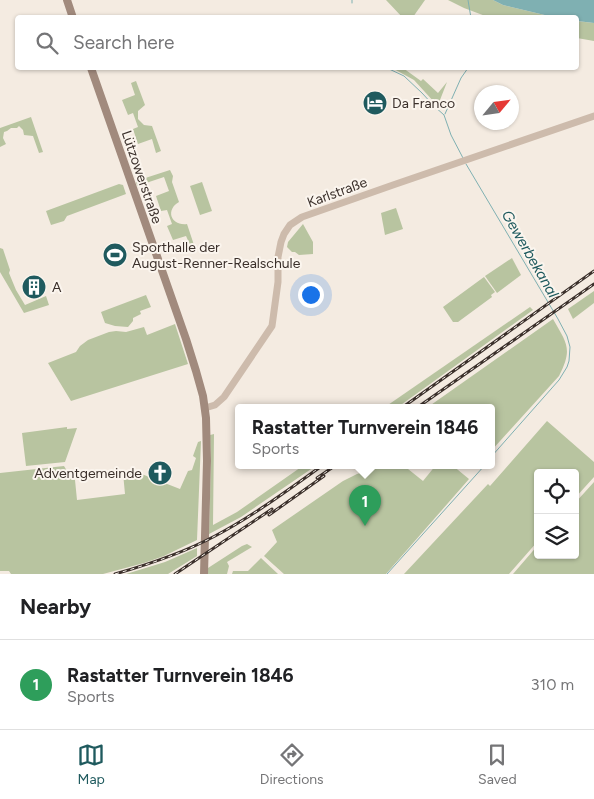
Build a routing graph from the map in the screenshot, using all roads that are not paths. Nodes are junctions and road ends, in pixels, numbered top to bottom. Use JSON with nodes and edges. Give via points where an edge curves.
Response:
{"nodes":[{"id":1,"x":67,"y":0,"type":"edge"},
{"id":2,"x":72,"y":15,"type":"edge"},
{"id":3,"x":92,"y":70,"type":"edge"},
{"id":4,"x":594,"y":116,"type":"edge"},
{"id":5,"x":205,"y":408,"type":"junction"},
{"id":6,"x":204,"y":574,"type":"edge"}],
"edges":[{"from":1,"to":2,"type":"main road"},
{"from":3,"to":5,"type":"main road","name":"Lützowerstraße","via":[[187,342]]},
{"from":4,"to":5,"type":"street","name":"Karlstraße","via":[[302,217],[290,225],[278,257],[272,326],[224,397],[216,405]]},
{"from":5,"to":6,"type":"main road","name":"Lützowerstraße"}]}
